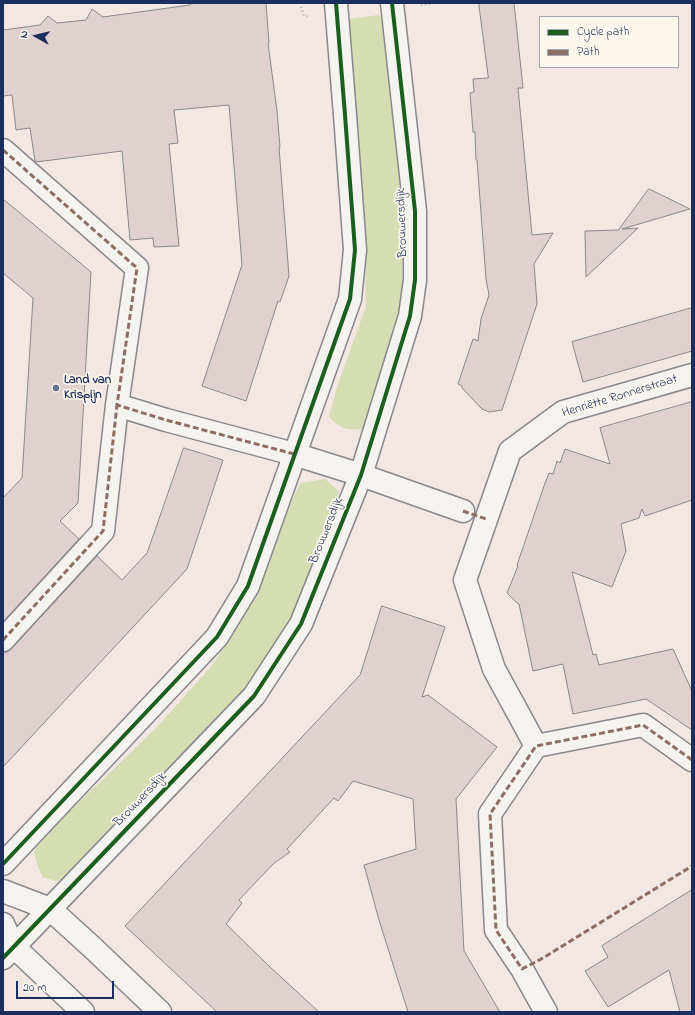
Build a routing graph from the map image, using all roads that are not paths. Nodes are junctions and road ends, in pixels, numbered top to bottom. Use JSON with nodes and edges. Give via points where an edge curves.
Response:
{"nodes":[{"id":1,"x":336,"y":3,"type":"edge"},
{"id":2,"x":392,"y":3,"type":"edge"},
{"id":3,"x":3,"y":150,"type":"edge"},
{"id":4,"x":692,"y":375,"type":"edge"},
{"id":5,"x":117,"y":405,"type":"junction"},
{"id":6,"x":294,"y":454,"type":"junction"},
{"id":7,"x":360,"y":475,"type":"junction"},
{"id":8,"x":463,"y":510,"type":"dead end"},
{"id":9,"x":3,"y":640,"type":"edge"},
{"id":10,"x":536,"y":746,"type":"junction"},
{"id":11,"x":692,"y":760,"type":"edge"},
{"id":12,"x":3,"y":864,"type":"edge"},
{"id":13,"x":3,"y":891,"type":"edge"},
{"id":14,"x":50,"y":909,"type":"junction"},
{"id":15,"x":3,"y":924,"type":"edge"},
{"id":16,"x":8,"y":952,"type":"edge"},
{"id":17,"x":83,"y":1012,"type":"edge"},
{"id":18,"x":160,"y":1012,"type":"edge"},
{"id":19,"x":546,"y":1012,"type":"edge"}],
"edges":[{"from":1,"to":6,"type":"street","via":[[355,250],[350,299]]},
{"from":2,"to":7,"type":"street","name":"Brouwersdijk","via":[[415,212],[415,280],[410,316]]},
{"from":3,"to":5,"type":"street","via":[[137,268]]},
{"from":4,"to":10,"type":"street","name":"Henriëtte Ronnerstraat","via":[[563,412],[510,451],[465,580],[494,668]]},
{"from":5,"to":6,"type":"street"},
{"from":5,"to":9,"type":"street","via":[[103,531]]},
{"from":6,"to":7,"type":"street"},
{"from":6,"to":12,"type":"street","via":[[248,586],[217,637]]},
{"from":7,"to":8,"type":"street"},
{"from":7,"to":14,"type":"street","name":"Brouwersdijk","via":[[301,624],[254,696]]},
{"from":10,"to":11,"type":"street","via":[[643,725]]},
{"from":10,"to":19,"type":"street","via":[[490,814],[496,930]]},
{"from":13,"to":14,"type":"street"},
{"from":14,"to":16,"type":"street","name":"Brouwersdijk"},
{"from":14,"to":18,"type":"street"},
{"from":15,"to":16,"type":"street"},
{"from":16,"to":17,"type":"street"}]}
